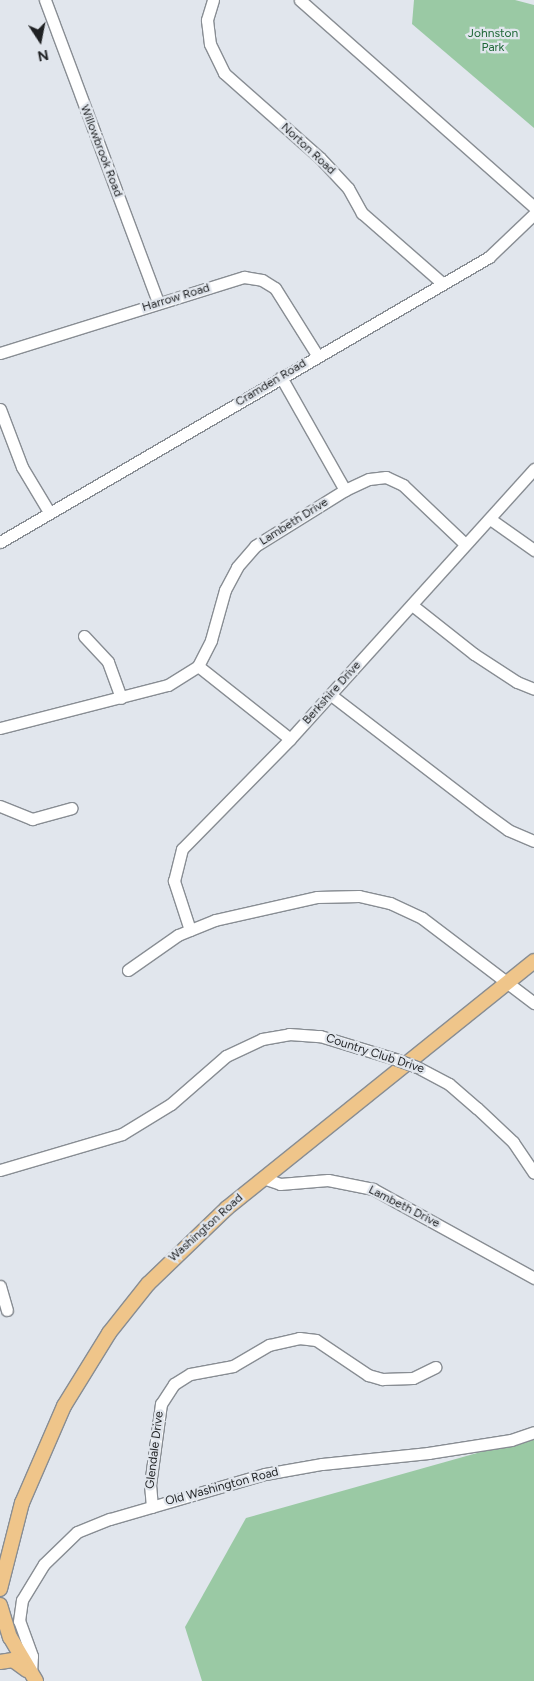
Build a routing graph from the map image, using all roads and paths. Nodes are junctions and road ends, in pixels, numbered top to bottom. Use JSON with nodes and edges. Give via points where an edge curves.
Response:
{"nodes":[{"id":1,"x":44,"y":0,"type":"edge"},
{"id":2,"x":213,"y":0,"type":"edge"},
{"id":3,"x":300,"y":0,"type":"edge"},
{"id":4,"x":534,"y":207,"type":"edge"},
{"id":5,"x":534,"y":214,"type":"edge"},
{"id":6,"x":442,"y":283,"type":"junction"},
{"id":7,"x":158,"y":303,"type":"junction"},
{"id":8,"x":0,"y":354,"type":"edge"},
{"id":9,"x":317,"y":355,"type":"junction"},
{"id":10,"x":282,"y":378,"type":"junction"},
{"id":11,"x":0,"y":409,"type":"edge"},
{"id":12,"x":534,"y":469,"type":"edge"},
{"id":13,"x":345,"y":490,"type":"junction"},
{"id":14,"x":49,"y":512,"type":"junction"},
{"id":15,"x":490,"y":519,"type":"junction"},
{"id":16,"x":0,"y":542,"type":"edge"},
{"id":17,"x":465,"y":544,"type":"junction"},
{"id":18,"x":534,"y":550,"type":"edge"},
{"id":19,"x":412,"y":605,"type":"junction"},
{"id":20,"x":84,"y":636,"type":"dead end"},
{"id":21,"x":198,"y":666,"type":"junction"},
{"id":22,"x":534,"y":689,"type":"edge"},
{"id":23,"x":331,"y":695,"type":"junction"},
{"id":24,"x":121,"y":698,"type":"junction"},
{"id":25,"x":0,"y":728,"type":"edge"},
{"id":26,"x":290,"y":739,"type":"junction"},
{"id":27,"x":0,"y":806,"type":"edge"},
{"id":28,"x":72,"y":808,"type":"dead end"},
{"id":29,"x":534,"y":841,"type":"edge"},
{"id":30,"x":190,"y":930,"type":"junction"},
{"id":31,"x":534,"y":961,"type":"edge"},
{"id":32,"x":128,"y":970,"type":"dead end"},
{"id":33,"x":507,"y":982,"type":"junction"},
{"id":34,"x":534,"y":1003,"type":"edge"},
{"id":35,"x":0,"y":1170,"type":"edge"},
{"id":36,"x":534,"y":1172,"type":"edge"},
{"id":37,"x":263,"y":1178,"type":"junction"},
{"id":38,"x":534,"y":1278,"type":"edge"},
{"id":39,"x":0,"y":1286,"type":"edge"},
{"id":40,"x":7,"y":1310,"type":"dead end"},
{"id":41,"x":436,"y":1366,"type":"dead end"},
{"id":42,"x":534,"y":1432,"type":"edge"},
{"id":43,"x":152,"y":1506,"type":"junction"},
{"id":44,"x":0,"y":1588,"type":"edge"},
{"id":45,"x":0,"y":1605,"type":"edge"},
{"id":46,"x":0,"y":1662,"type":"edge"},
{"id":47,"x":33,"y":1677,"type":"edge"}],
"edges":[{"from":1,"to":7,"type":"street","name":"Willowbrook Road"},
{"from":2,"to":6,"type":"street","name":"Norton Road","via":[[207,20],[210,44],[224,73],[325,164],[348,188],[362,214]]},
{"from":3,"to":4,"type":"street"},
{"from":5,"to":6,"type":"street","name":"Cramden Road","via":[[489,257]]},
{"from":6,"to":9,"type":"street","name":"Cramden Road"},
{"from":7,"to":8,"type":"street","name":"Harrow Road"},
{"from":7,"to":9,"type":"street","name":"Harrow Road","via":[[244,277],[262,280],[285,299]]},
{"from":9,"to":10,"type":"street","name":"Cramden Road"},
{"from":10,"to":13,"type":"street"},
{"from":10,"to":14,"type":"street","name":"Cramden Road"},
{"from":11,"to":14,"type":"street","via":[[22,467]]},
{"from":12,"to":15,"type":"street","name":"Berkshire Drive"},
{"from":13,"to":17,"type":"street","name":"Lambeth Drive","via":[[370,479],[386,477],[403,485]]},
{"from":13,"to":21,"type":"street","name":"Lambeth Drive","via":[[255,546],[243,560],[225,590],[211,640]]},
{"from":14,"to":16,"type":"street","name":"Cramden Road"},
{"from":15,"to":17,"type":"street","name":"Berkshire Drive"},
{"from":15,"to":18,"type":"street"},
{"from":17,"to":19,"type":"street","name":"Berkshire Drive"},
{"from":19,"to":22,"type":"street","via":[[474,654],[517,682]]},
{"from":19,"to":23,"type":"street","name":"Berkshire Drive"},
{"from":20,"to":24,"type":"street","via":[[108,662]]},
{"from":21,"to":24,"type":"street","via":[[168,685]]},
{"from":21,"to":26,"type":"street"},
{"from":23,"to":26,"type":"street","name":"Berkshire Drive"},
{"from":23,"to":29,"type":"street","via":[[508,830]]},
{"from":24,"to":25,"type":"street"},
{"from":26,"to":30,"type":"street","name":"Berkshire Drive","via":[[182,849],[174,881]]},
{"from":27,"to":28,"type":"street","via":[[32,819]]},
{"from":30,"to":32,"type":"street"},
{"from":30,"to":33,"type":"street","via":[[228,916],[317,897],[371,898],[422,918]]},
{"from":31,"to":33,"type":"main road","name":"Washington Road"},
{"from":33,"to":34,"type":"street"},
{"from":33,"to":37,"type":"main road","name":"Washington Road"},
{"from":35,"to":36,"type":"street","name":"Country Club Drive","bridge":true,"via":[[131,1129],[171,1104],[226,1056],[262,1039],[289,1034],[320,1036],[395,1059],[449,1084],[513,1142]]},
{"from":37,"to":38,"type":"street","name":"Lambeth Drive","via":[[280,1184],[328,1180],[372,1189]]},
{"from":37,"to":44,"type":"main road","name":"Washington Road","via":[[175,1255],[128,1308],[91,1360],[64,1406],[34,1472],[16,1524]]},
{"from":39,"to":40,"type":"street"},
{"from":41,"to":43,"type":"street","name":"Glendale Drive","via":[[413,1378],[382,1379],[368,1375],[316,1340],[299,1338],[269,1345],[233,1366],[190,1374],[174,1384],[161,1404],[150,1485]]},
{"from":42,"to":43,"type":"street","name":"Old Washington Road","via":[[510,1440],[428,1453],[294,1468]]},
{"from":43,"to":47,"type":"street","name":"Old Washington Road","via":[[77,1532],[60,1546],[37,1574],[25,1594],[20,1614],[22,1634],[32,1656]]},
{"from":45,"to":47,"type":"main road","via":[[10,1637]]},
{"from":46,"to":47,"type":"main road","via":[[17,1662]]}]}
